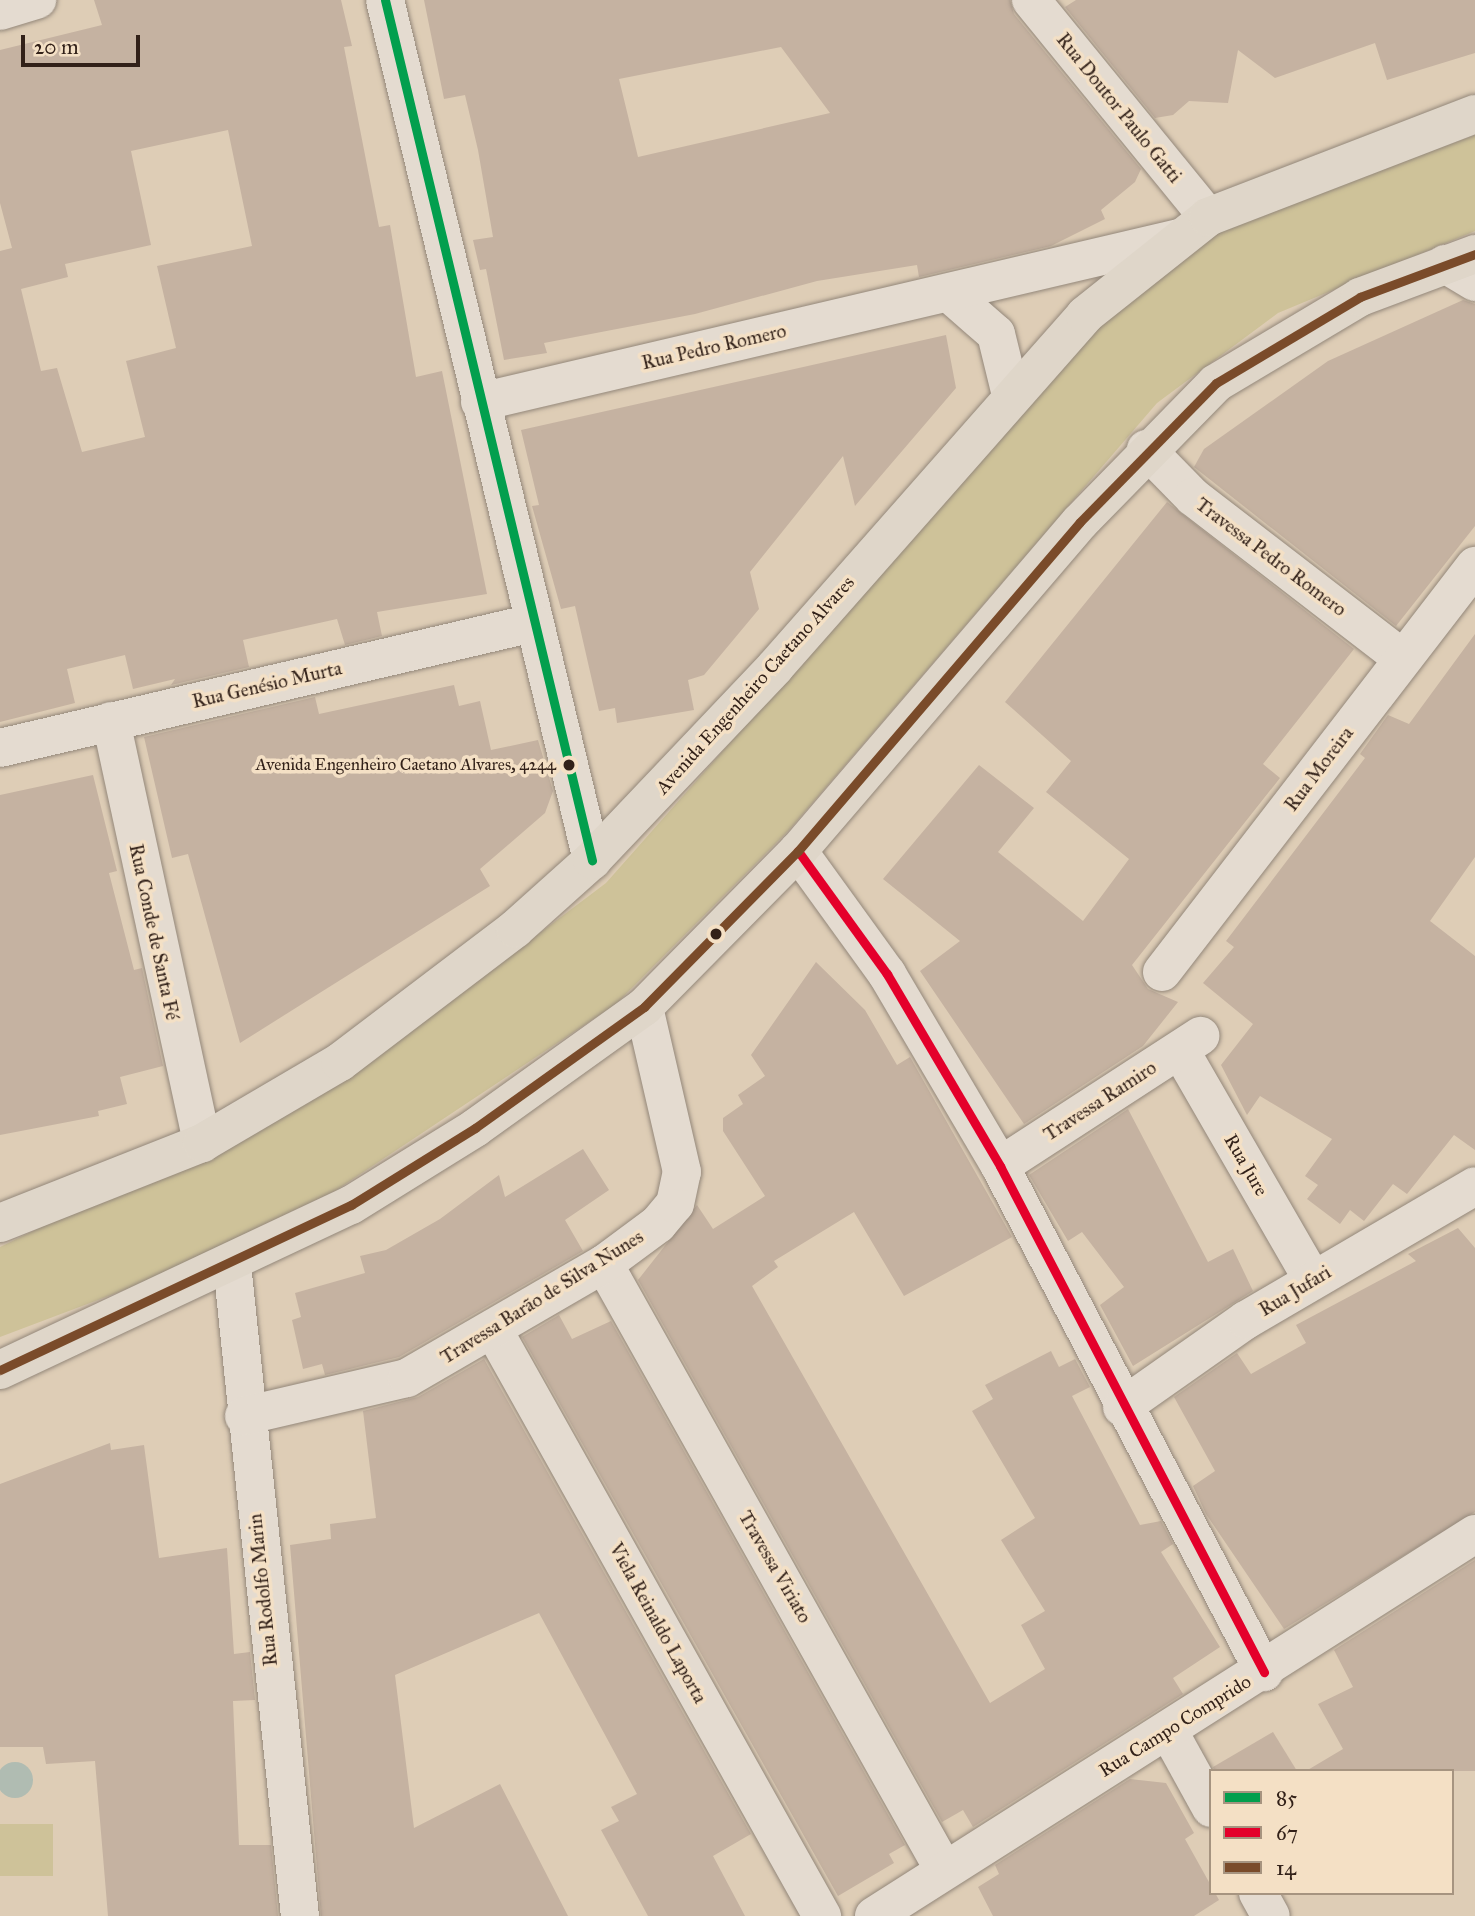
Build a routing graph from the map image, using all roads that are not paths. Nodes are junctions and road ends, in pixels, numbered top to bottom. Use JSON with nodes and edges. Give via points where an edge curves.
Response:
{"nodes":[{"id":1,"x":37,"y":0,"type":"edge"},
{"id":2,"x":385,"y":0,"type":"edge"},
{"id":3,"x":1031,"y":0,"type":"edge"},
{"id":4,"x":0,"y":11,"type":"edge"},
{"id":5,"x":1475,"y":114,"type":"edge"},
{"id":6,"x":1193,"y":227,"type":"junction"},
{"id":7,"x":1465,"y":267,"type":"edge"},
{"id":8,"x":949,"y":293,"type":"junction"},
{"id":9,"x":1011,"y":396,"type":"junction"},
{"id":10,"x":480,"y":402,"type":"junction"},
{"id":11,"x":1146,"y":449,"type":"junction"},
{"id":12,"x":1475,"y":566,"type":"edge"},
{"id":13,"x":533,"y":623,"type":"junction"},
{"id":14,"x":1402,"y":658,"type":"junction"},
{"id":15,"x":111,"y":721,"type":"junction"},
{"id":16,"x":0,"y":748,"type":"edge"},
{"id":17,"x":797,"y":851,"type":"junction"},
{"id":18,"x":592,"y":860,"type":"junction"},
{"id":19,"x":1162,"y":972,"type":"dead end"},
{"id":20,"x":644,"y":1007,"type":"junction"},
{"id":21,"x":1190,"y":1043,"type":"joint"},
{"id":22,"x":202,"y":1143,"type":"junction"},
{"id":23,"x":1000,"y":1166,"type":"junction"},
{"id":24,"x":1475,"y":1186,"type":"edge"},
{"id":25,"x":0,"y":1223,"type":"edge"},
{"id":26,"x":232,"y":1264,"type":"junction"},
{"id":27,"x":604,"y":1264,"type":"junction"},
{"id":28,"x":1312,"y":1279,"type":"junction"},
{"id":29,"x":494,"y":1331,"type":"junction"},
{"id":30,"x":0,"y":1370,"type":"edge"},
{"id":31,"x":1122,"y":1406,"type":"junction"},
{"id":32,"x":244,"y":1416,"type":"junction"},
{"id":33,"x":1475,"y":1534,"type":"edge"},
{"id":34,"x":1264,"y":1672,"type":"junction"},
{"id":35,"x":1168,"y":1730,"type":"junction"},
{"id":36,"x":1209,"y":1804,"type":"edge"},
{"id":37,"x":944,"y":1870,"type":"junction"},
{"id":38,"x":1259,"y":1895,"type":"edge"},
{"id":39,"x":300,"y":1916,"type":"edge"},
{"id":40,"x":822,"y":1916,"type":"edge"},
{"id":41,"x":874,"y":1916,"type":"edge"},
{"id":42,"x":1271,"y":1916,"type":"edge"}],
"edges":[{"from":1,"to":4,"type":"street"},
{"from":2,"to":10,"type":"street"},
{"from":3,"to":6,"type":"street","name":"Rua Doutor Paulo Gatti"},
{"from":5,"to":6,"type":"main road","name":"Avenida Engenheiro Caetano Alvares"},
{"from":6,"to":8,"type":"street","name":"Rua Pedro Romero"},
{"from":6,"to":9,"type":"main road","name":"Avenida Engenheiro Caetano Alvares","via":[[1084,315]]},
{"from":7,"to":11,"type":"main road","via":[[1283,338],[1216,383]]},
{"from":8,"to":9,"type":"street","via":[[996,334]]},
{"from":8,"to":10,"type":"street","name":"Rua Pedro Romero"},
{"from":9,"to":18,"type":"main road","name":"Avenida Engenheiro Caetano Alvares","via":[[775,667]]},
{"from":10,"to":13,"type":"street"},
{"from":11,"to":14,"type":"street","name":"Travessa Pedro Romero","via":[[1193,497]]},
{"from":11,"to":17,"type":"main road"},
{"from":12,"to":14,"type":"street","name":"Rua Moreira"},
{"from":13,"to":15,"type":"street","name":"Rua Genésio Murta"},
{"from":13,"to":18,"type":"street"},
{"from":14,"to":19,"type":"street","name":"Rua Moreira"},
{"from":15,"to":16,"type":"street","name":"Rua Genésio Murta"},
{"from":15,"to":22,"type":"street","name":"Rua Conde de Santa Fé"},
{"from":17,"to":20,"type":"main road"},
{"from":17,"to":23,"type":"street","via":[[887,974]]},
{"from":18,"to":22,"type":"main road","name":"Avenida Engenheiro Caetano Alvares","via":[[418,1007]]},
{"from":20,"to":26,"type":"main road","via":[[475,1128],[351,1205]]},
{"from":20,"to":27,"type":"street","name":"Travessa Barão de Silva Nunes","via":[[676,1129],[682,1186],[659,1224]]},
{"from":21,"to":23,"type":"street","name":"Travessa Ramiro"},
{"from":21,"to":28,"type":"street","name":"Rua Jure"},
{"from":22,"to":25,"type":"main road","name":"Avenida Engenheiro Caetano Alvares"},
{"from":23,"to":31,"type":"street"},
{"from":24,"to":28,"type":"street","name":"Rua Jufari"},
{"from":26,"to":30,"type":"main road"},
{"from":26,"to":32,"type":"street","name":"Rua Rodolfo Marin"},
{"from":27,"to":29,"type":"street","name":"Travessa Barão de Silva Nunes"},
{"from":27,"to":37,"type":"street","name":"Travessa Viriato"},
{"from":28,"to":31,"type":"street","name":"Rua Jufari"},
{"from":29,"to":32,"type":"street","name":"Travessa Barão de Silva Nunes","via":[[386,1385]]},
{"from":29,"to":40,"type":"street","name":"Viela Reinaldo Laporta"},
{"from":31,"to":34,"type":"street"},
{"from":32,"to":39,"type":"street","name":"Rua Rodolfo Marin"},
{"from":33,"to":34,"type":"street","name":"Rua Campo Comprido"},
{"from":34,"to":35,"type":"street","name":"Rua Campo Comprido"},
{"from":35,"to":36,"type":"street"},
{"from":35,"to":37,"type":"street","name":"Rua Campo Comprido"},
{"from":37,"to":41,"type":"street","name":"Rua Campo Comprido"},
{"from":38,"to":42,"type":"street"}]}
